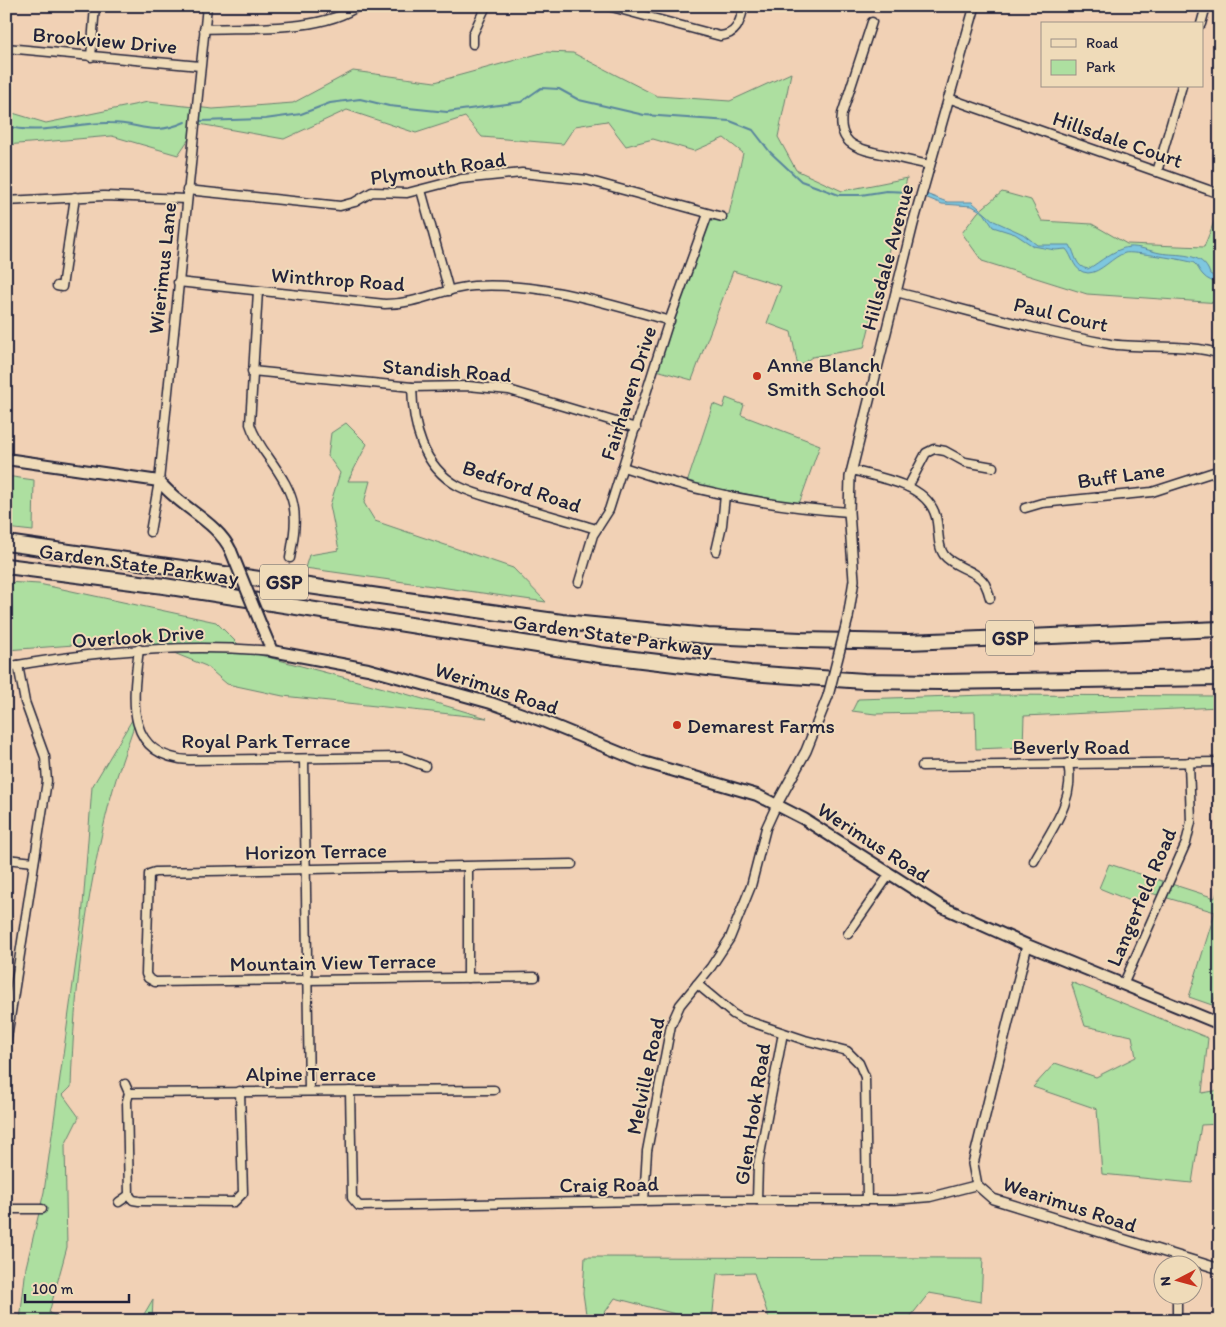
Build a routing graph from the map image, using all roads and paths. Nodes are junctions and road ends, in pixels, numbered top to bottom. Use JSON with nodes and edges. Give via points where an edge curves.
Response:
{"nodes":[{"id":1,"x":95,"y":6,"type":"edge"},
{"id":2,"x":207,"y":6,"type":"edge"},
{"id":3,"x":358,"y":6,"type":"edge"},
{"id":4,"x":486,"y":6,"type":"edge"},
{"id":5,"x":608,"y":6,"type":"edge"},
{"id":6,"x":744,"y":6,"type":"edge"},
{"id":7,"x":975,"y":6,"type":"edge"},
{"id":8,"x":1206,"y":6,"type":"edge"},
{"id":9,"x":872,"y":22,"type":"dead end"},
{"id":10,"x":1202,"y":22,"type":"edge"},
{"id":11,"x":204,"y":29,"type":"junction"},
{"id":12,"x":473,"y":44,"type":"dead end"},
{"id":13,"x":6,"y":48,"type":"edge"},
{"id":14,"x":91,"y":56,"type":"junction"},
{"id":15,"x":200,"y":66,"type":"junction"},
{"id":16,"x":1181,"y":88,"type":"edge"},
{"id":17,"x":948,"y":98,"type":"junction"},
{"id":18,"x":930,"y":165,"type":"junction"},
{"id":19,"x":1157,"y":172,"type":"junction"},
{"id":20,"x":187,"y":190,"type":"junction"},
{"id":21,"x":421,"y":190,"type":"junction"},
{"id":22,"x":1220,"y":194,"type":"edge"},
{"id":23,"x":75,"y":197,"type":"junction"},
{"id":24,"x":187,"y":199,"type":"junction"},
{"id":25,"x":6,"y":201,"type":"edge"},
{"id":26,"x":708,"y":214,"type":"junction"},
{"id":27,"x":722,"y":218,"type":"dead end"},
{"id":28,"x":178,"y":282,"type":"junction"},
{"id":29,"x":57,"y":286,"type":"dead end"},
{"id":30,"x":258,"y":291,"type":"junction"},
{"id":31,"x":449,"y":291,"type":"junction"},
{"id":32,"x":896,"y":292,"type":"junction"},
{"id":33,"x":670,"y":320,"type":"junction"},
{"id":34,"x":1220,"y":354,"type":"edge"},
{"id":35,"x":252,"y":371,"type":"junction"},
{"id":36,"x":412,"y":388,"type":"junction"},
{"id":37,"x":636,"y":428,"type":"junction"},
{"id":38,"x":6,"y":459,"type":"edge"},
{"id":39,"x":623,"y":467,"type":"junction"},
{"id":40,"x":993,"y":467,"type":"dead end"},
{"id":41,"x":852,"y":470,"type":"junction"},
{"id":42,"x":1220,"y":470,"type":"edge"},
{"id":43,"x":159,"y":481,"type":"junction"},
{"id":44,"x":908,"y":487,"type":"junction"},
{"id":45,"x":725,"y":495,"type":"junction"},
{"id":46,"x":1026,"y":508,"type":"dead end"},
{"id":47,"x":849,"y":512,"type":"junction"},
{"id":48,"x":596,"y":529,"type":"junction"},
{"id":49,"x":150,"y":532,"type":"dead end"},
{"id":50,"x":6,"y":543,"type":"edge"},
{"id":51,"x":716,"y":551,"type":"dead end"},
{"id":52,"x":290,"y":558,"type":"dead end"},
{"id":53,"x":6,"y":566,"type":"edge"},
{"id":54,"x":579,"y":582,"type":"dead end"},
{"id":55,"x":990,"y":598,"type":"dead end"},
{"id":56,"x":1220,"y":629,"type":"edge"},
{"id":57,"x":138,"y":649,"type":"junction"},
{"id":58,"x":272,"y":651,"type":"junction"},
{"id":59,"x":18,"y":665,"type":"junction"},
{"id":60,"x":6,"y":667,"type":"edge"},
{"id":61,"x":1220,"y":678,"type":"edge"},
{"id":62,"x":304,"y":759,"type":"junction"},
{"id":63,"x":1189,"y":762,"type":"junction"},
{"id":64,"x":1220,"y":762,"type":"edge"},
{"id":65,"x":1068,"y":763,"type":"junction"},
{"id":66,"x":425,"y":766,"type":"dead end"},
{"id":67,"x":922,"y":766,"type":"dead end"},
{"id":68,"x":777,"y":804,"type":"junction"},
{"id":69,"x":6,"y":859,"type":"edge"},
{"id":70,"x":1034,"y":861,"type":"dead end"},
{"id":71,"x":34,"y":862,"type":"junction"},
{"id":72,"x":572,"y":864,"type":"dead end"},
{"id":73,"x":468,"y":867,"type":"junction"},
{"id":74,"x":306,"y":868,"type":"junction"},
{"id":75,"x":888,"y":875,"type":"junction"},
{"id":76,"x":848,"y":934,"type":"dead end"},
{"id":77,"x":1026,"y":945,"type":"junction"},
{"id":78,"x":148,"y":962,"type":"joint"},
{"id":79,"x":468,"y":978,"type":"junction"},
{"id":80,"x":535,"y":978,"type":"dead end"},
{"id":81,"x":307,"y":979,"type":"junction"},
{"id":82,"x":697,"y":984,"type":"junction"},
{"id":83,"x":1123,"y":985,"type":"junction"},
{"id":84,"x":1220,"y":1024,"type":"edge"},
{"id":85,"x":783,"y":1033,"type":"junction"},
{"id":86,"x":6,"y":1044,"type":"edge"},
{"id":87,"x":125,"y":1084,"type":"dead end"},
{"id":88,"x":494,"y":1090,"type":"dead end"},
{"id":89,"x":309,"y":1091,"type":"junction"},
{"id":90,"x":350,"y":1091,"type":"junction"},
{"id":91,"x":129,"y":1092,"type":"junction"},
{"id":92,"x":240,"y":1092,"type":"junction"},
{"id":93,"x":977,"y":1185,"type":"junction"},
{"id":94,"x":129,"y":1195,"type":"junction"},
{"id":95,"x":757,"y":1200,"type":"junction"},
{"id":96,"x":867,"y":1200,"type":"junction"},
{"id":97,"x":644,"y":1201,"type":"junction"},
{"id":98,"x":119,"y":1202,"type":"dead end"},
{"id":99,"x":6,"y":1209,"type":"edge"},
{"id":100,"x":42,"y":1209,"type":"dead end"},
{"id":101,"x":1159,"y":1254,"type":"edge"},
{"id":102,"x":1204,"y":1266,"type":"edge"},
{"id":103,"x":1220,"y":1269,"type":"edge"},
{"id":104,"x":1177,"y":1304,"type":"edge"},
{"id":105,"x":1177,"y":1321,"type":"edge"}],
"edges":[{"from":1,"to":14,"type":"street"},
{"from":2,"to":11,"type":"street","name":"Wierimus Lane"},
{"from":3,"to":11,"type":"street","via":[[341,16],[316,23]]},
{"from":4,"to":12,"type":"street","via":[[473,34]]},
{"from":5,"to":6,"type":"street","via":[[720,36],[731,33]]},
{"from":7,"to":17,"type":"street","name":"Hillsdale Avenue"},
{"from":8,"to":10,"type":"street"},
{"from":9,"to":18,"type":"street","via":[[842,114],[844,136],[860,149]]},
{"from":11,"to":15,"type":"street","name":"Wierimus Lane"},
{"from":13,"to":14,"type":"street","name":"Brookview Drive"},
{"from":14,"to":15,"type":"street","name":"Brookview Drive"},
{"from":15,"to":20,"type":"street","name":"Wierimus Lane"},
{"from":16,"to":19,"type":"street"},
{"from":17,"to":18,"type":"street","name":"Hillsdale Avenue"},
{"from":17,"to":19,"type":"street","name":"Hillsdale Court"},
{"from":18,"to":32,"type":"street","name":"Hillsdale Avenue"},
{"from":19,"to":22,"type":"street","name":"Hillsdale Court"},
{"from":20,"to":21,"type":"street","name":"Plymouth Road","via":[[340,206],[372,192],[397,194]]},
{"from":20,"to":24,"type":"street","name":"Wierimus Lane"},
{"from":21,"to":26,"type":"street","name":"Plymouth Road","via":[[484,175],[546,174],[587,180]]},
{"from":21,"to":31,"type":"street"},
{"from":23,"to":24,"type":"street"},
{"from":23,"to":25,"type":"street"},
{"from":23,"to":29,"type":"street","via":[[62,287]]},
{"from":24,"to":28,"type":"street","name":"Wierimus Lane"},
{"from":26,"to":27,"type":"street","name":"Plymouth Road"},
{"from":26,"to":33,"type":"street","name":"Fairhaven Drive"},
{"from":28,"to":30,"type":"street","name":"Winthrop Road"},
{"from":28,"to":43,"type":"street","name":"Wierimus Lane"},
{"from":30,"to":31,"type":"street","name":"Winthrop Road","via":[[385,304],[410,303]]},
{"from":30,"to":35,"type":"street"},
{"from":31,"to":33,"type":"street","name":"Winthrop Road","via":[[475,286],[549,290]]},
{"from":32,"to":34,"type":"street","name":"Paul Court","via":[[1110,344],[1193,349]]},
{"from":32,"to":41,"type":"street","name":"Hillsdale Avenue"},
{"from":33,"to":37,"type":"street","name":"Fairhaven Drive"},
{"from":35,"to":36,"type":"street","name":"Standish Road"},
{"from":35,"to":52,"type":"street","via":[[249,414],[253,434],[285,481],[294,503],[296,524]]},
{"from":36,"to":37,"type":"street","name":"Standish Road","via":[[468,386],[509,390]]},
{"from":36,"to":48,"type":"street","name":"Bedford Road","via":[[419,439],[431,462],[448,479],[468,490]]},
{"from":37,"to":39,"type":"street","name":"Fairhaven Drive"},
{"from":38,"to":43,"type":"main road"},
{"from":39,"to":45,"type":"street","via":[[672,484]]},
{"from":39,"to":48,"type":"street","name":"Fairhaven Drive","via":[[609,510]]},
{"from":40,"to":44,"type":"street","via":[[965,462],[934,449],[926,453]]},
{"from":41,"to":44,"type":"street"},
{"from":41,"to":47,"type":"street","name":"Hillsdale Avenue"},
{"from":42,"to":46,"type":"street","name":"Buff Lane","via":[[1152,492],[1042,503]]},
{"from":43,"to":49,"type":"street","name":"Wierimus Lane"},
{"from":43,"to":58,"type":"main road","bridge":true,"via":[[172,497],[223,538]]},
{"from":44,"to":55,"type":"street","via":[[920,494],[934,510],[942,552],[951,562],[985,583]]},
{"from":45,"to":47,"type":"street","via":[[808,509]]},
{"from":45,"to":51,"type":"street"},
{"from":47,"to":68,"type":"street","name":"Hillsdale Avenue","bridge":true,"via":[[854,580],[848,618],[828,696],[806,751]]},
{"from":48,"to":54,"type":"street","name":"Fairhaven Drive"},
{"from":50,"to":56,"type":"highway","name":"Garden State Parkway","number":"GSP","via":[[562,622],[698,635],[899,642]]},
{"from":53,"to":61,"type":"highway","name":"Garden State Parkway","number":"GSP","via":[[164,586],[600,655],[750,673],[902,682]]},
{"from":57,"to":58,"type":"street","name":"Overlook Drive","via":[[204,647]]},
{"from":57,"to":59,"type":"street","name":"Overlook Drive"},
{"from":57,"to":62,"type":"street","name":"Royal Park Terrace","via":[[134,687],[136,720],[145,740],[160,752],[189,760]]},
{"from":58,"to":68,"type":"main road","name":"Werimus Road","via":[[368,669],[500,706],[642,761],[735,787]]},
{"from":59,"to":60,"type":"street","name":"Overlook Drive"},
{"from":59,"to":71,"type":"street","via":[[25,702],[42,745],[46,767],[47,781]]},
{"from":62,"to":66,"type":"street","name":"Royal Park Terrace","via":[[402,757]]},
{"from":62,"to":74,"type":"street"},
{"from":63,"to":64,"type":"street","name":"Beverly Road"},
{"from":63,"to":65,"type":"street","name":"Beverly Road"},
{"from":63,"to":83,"type":"street","name":"Langerfeld Road","via":[[1191,822],[1186,844]]},
{"from":65,"to":67,"type":"street","name":"Beverly Road"},
{"from":65,"to":70,"type":"street","via":[[1067,802]]},
{"from":68,"to":75,"type":"main road","name":"Werimus Road"},
{"from":68,"to":82,"type":"street","name":"Melville Road","via":[[766,828],[751,886],[737,922],[721,952]]},
{"from":69,"to":71,"type":"street"},
{"from":71,"to":86,"type":"street"},
{"from":72,"to":73,"type":"street","name":"Horizon Terrace"},
{"from":73,"to":74,"type":"street","name":"Horizon Terrace"},
{"from":73,"to":79,"type":"street"},
{"from":74,"to":78,"type":"street","name":"Horizon Terrace","via":[[149,874]]},
{"from":74,"to":81,"type":"street"},
{"from":75,"to":76,"type":"street"},
{"from":75,"to":77,"type":"main road","name":"Werimus Road","via":[[942,907]]},
{"from":77,"to":83,"type":"main road","name":"Werimus Road"},
{"from":77,"to":93,"type":"street","name":"Wearimus Road","via":[[973,1164]]},
{"from":78,"to":81,"type":"street","name":"Mountain View Terrace","via":[[146,974],[155,982]]},
{"from":79,"to":80,"type":"street","name":"Mountain View Terrace"},
{"from":79,"to":81,"type":"street","name":"Mountain View Terrace"},
{"from":81,"to":89,"type":"street"},
{"from":82,"to":85,"type":"street","via":[[732,1014]]},
{"from":82,"to":97,"type":"street","name":"Melville Road","via":[[680,1005],[671,1025],[647,1151]]},
{"from":83,"to":84,"type":"main road","name":"Werimus Road"},
{"from":85,"to":95,"type":"street","name":"Glen Hook Road","via":[[758,1165]]},
{"from":85,"to":96,"type":"street","via":[[847,1051],[863,1070]]},
{"from":87,"to":91,"type":"street"},
{"from":88,"to":90,"type":"street","name":"Alpine Terrace"},
{"from":89,"to":90,"type":"street","name":"Alpine Terrace"},
{"from":89,"to":92,"type":"street","name":"Alpine Terrace"},
{"from":90,"to":97,"type":"street","name":"Craig Road","via":[[352,1198],[359,1206]]},
{"from":91,"to":92,"type":"street","name":"Alpine Terrace"},
{"from":91,"to":94,"type":"street"},
{"from":92,"to":94,"type":"street","via":[[242,1193],[238,1200],[139,1202]]},
{"from":93,"to":96,"type":"street","name":"Craig Road","via":[[914,1199]]},
{"from":93,"to":101,"type":"street","name":"Wearimus Road","via":[[993,1199]]},
{"from":94,"to":98,"type":"street"},
{"from":95,"to":96,"type":"street","name":"Craig Road"},
{"from":95,"to":97,"type":"street","name":"Craig Road"},
{"from":99,"to":100,"type":"street"},
{"from":102,"to":103,"type":"street","name":"Wearimus Road"},
{"from":104,"to":105,"type":"street"}]}
